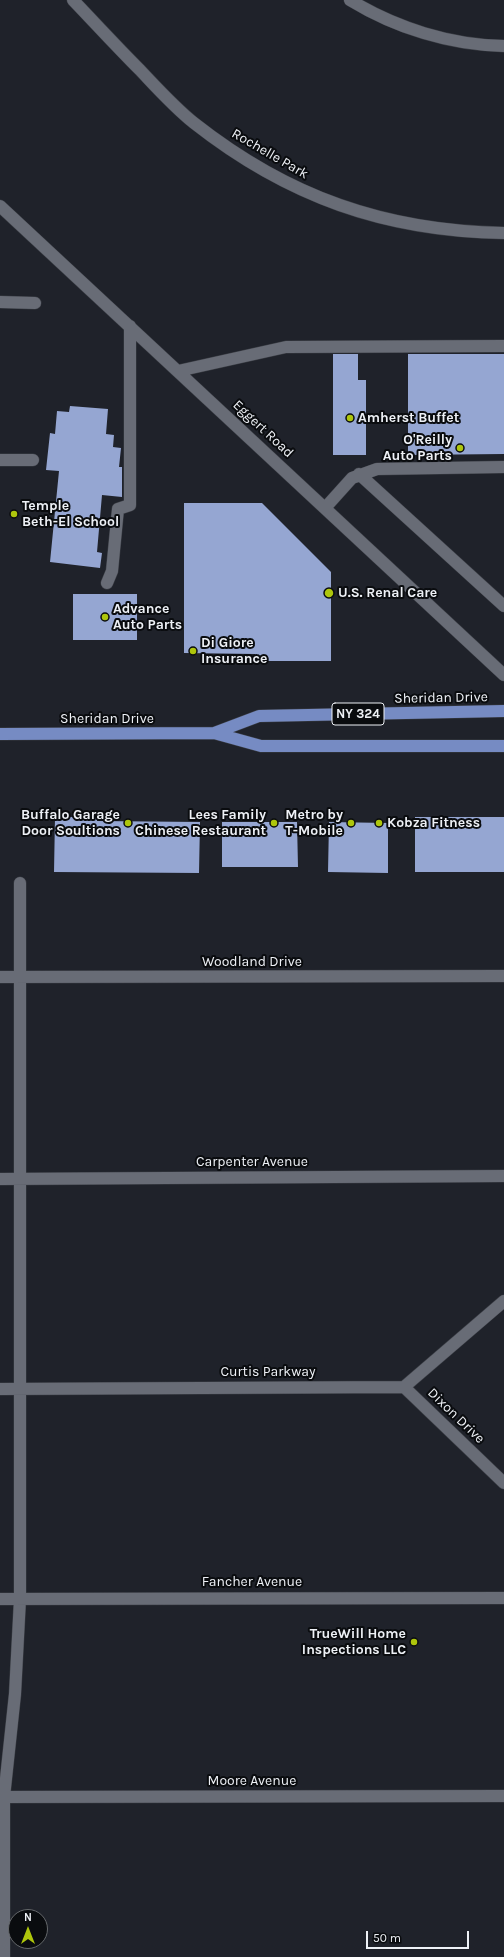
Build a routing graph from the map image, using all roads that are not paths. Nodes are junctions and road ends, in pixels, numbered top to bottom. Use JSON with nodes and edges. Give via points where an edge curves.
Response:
{"nodes":[{"id":1,"x":73,"y":0,"type":"edge"},
{"id":2,"x":350,"y":0,"type":"edge"},
{"id":3,"x":504,"y":46,"type":"edge"},
{"id":4,"x":0,"y":206,"type":"edge"},
{"id":5,"x":504,"y":233,"type":"edge"},
{"id":6,"x":0,"y":302,"type":"edge"},
{"id":7,"x":35,"y":302,"type":"dead end"},
{"id":8,"x":130,"y":326,"type":"junction"},
{"id":9,"x":504,"y":346,"type":"edge"},
{"id":10,"x":178,"y":371,"type":"junction"},
{"id":11,"x":0,"y":460,"type":"edge"},
{"id":12,"x":33,"y":460,"type":"dead end"},
{"id":13,"x":504,"y":467,"type":"edge"},
{"id":14,"x":360,"y":474,"type":"junction"},
{"id":15,"x":325,"y":508,"type":"junction"},
{"id":16,"x":107,"y":583,"type":"dead end"},
{"id":17,"x":504,"y":606,"type":"edge"},
{"id":18,"x":504,"y":675,"type":"edge"},
{"id":19,"x":504,"y":711,"type":"edge"},
{"id":20,"x":214,"y":733,"type":"junction"},
{"id":21,"x":0,"y":734,"type":"edge"},
{"id":22,"x":504,"y":746,"type":"edge"},
{"id":23,"x":20,"y":883,"type":"dead end"},
{"id":24,"x":504,"y":976,"type":"edge"},
{"id":25,"x":0,"y":977,"type":"edge"},
{"id":26,"x":20,"y":977,"type":"junction"},
{"id":27,"x":504,"y":1176,"type":"edge"},
{"id":28,"x":0,"y":1178,"type":"edge"},
{"id":29,"x":20,"y":1178,"type":"junction"},
{"id":30,"x":504,"y":1301,"type":"edge"},
{"id":31,"x":404,"y":1388,"type":"junction"},
{"id":32,"x":0,"y":1389,"type":"edge"},
{"id":33,"x":20,"y":1389,"type":"junction"},
{"id":34,"x":504,"y":1484,"type":"edge"},
{"id":35,"x":504,"y":1598,"type":"edge"},
{"id":36,"x":0,"y":1599,"type":"edge"},
{"id":37,"x":20,"y":1599,"type":"junction"},
{"id":38,"x":504,"y":1796,"type":"edge"},
{"id":39,"x":2,"y":1797,"type":"edge"},
{"id":40,"x":4,"y":1957,"type":"edge"}],
"edges":[{"from":1,"to":5,"type":"street","name":"Rochelle Park","via":[[193,122],[265,171],[324,200],[368,215],[414,226]]},
{"from":2,"to":3,"type":"street","via":[[406,28],[459,41]]},
{"from":4,"to":8,"type":"street","name":"Eggert Road"},
{"from":6,"to":7,"type":"street"},
{"from":8,"to":10,"type":"street","name":"Eggert Road"},
{"from":8,"to":16,"type":"street","via":[[130,505],[118,509],[112,571]]},
{"from":9,"to":10,"type":"street","via":[[286,347]]},
{"from":10,"to":15,"type":"street","name":"Eggert Road"},
{"from":11,"to":12,"type":"street"},
{"from":13,"to":14,"type":"street","via":[[378,469]]},
{"from":14,"to":15,"type":"street","via":[[352,478]]},
{"from":14,"to":17,"type":"street"},
{"from":15,"to":18,"type":"street","name":"Eggert Road"},
{"from":19,"to":20,"type":"main road","name":"Sheridan Drive","number":"NY 324","via":[[259,716]]},
{"from":20,"to":21,"type":"main road","name":"Sheridan Drive","number":"NY 324"},
{"from":20,"to":22,"type":"main road","name":"Sheridan Drive","number":"NY 324","via":[[261,746]]},
{"from":23,"to":26,"type":"street"},
{"from":24,"to":26,"type":"street","name":"Woodland Drive"},
{"from":25,"to":26,"type":"street","name":"Woodland Drive"},
{"from":26,"to":29,"type":"street"},
{"from":27,"to":29,"type":"street","name":"Carpenter Avenue"},
{"from":28,"to":29,"type":"street","name":"Carpenter Avenue"},
{"from":29,"to":33,"type":"street"},
{"from":30,"to":31,"type":"street"},
{"from":31,"to":33,"type":"street","name":"Curtis Parkway"},
{"from":31,"to":34,"type":"street","name":"Dixon Drive"},
{"from":32,"to":33,"type":"street","name":"Curtis Parkway"},
{"from":33,"to":37,"type":"street"},
{"from":35,"to":37,"type":"street","name":"Fancher Avenue"},
{"from":36,"to":37,"type":"street","name":"Fancher Avenue"},
{"from":37,"to":39,"type":"street","via":[[16,1694]]},
{"from":38,"to":39,"type":"street","name":"Moore Avenue"},
{"from":39,"to":40,"type":"street"}]}
